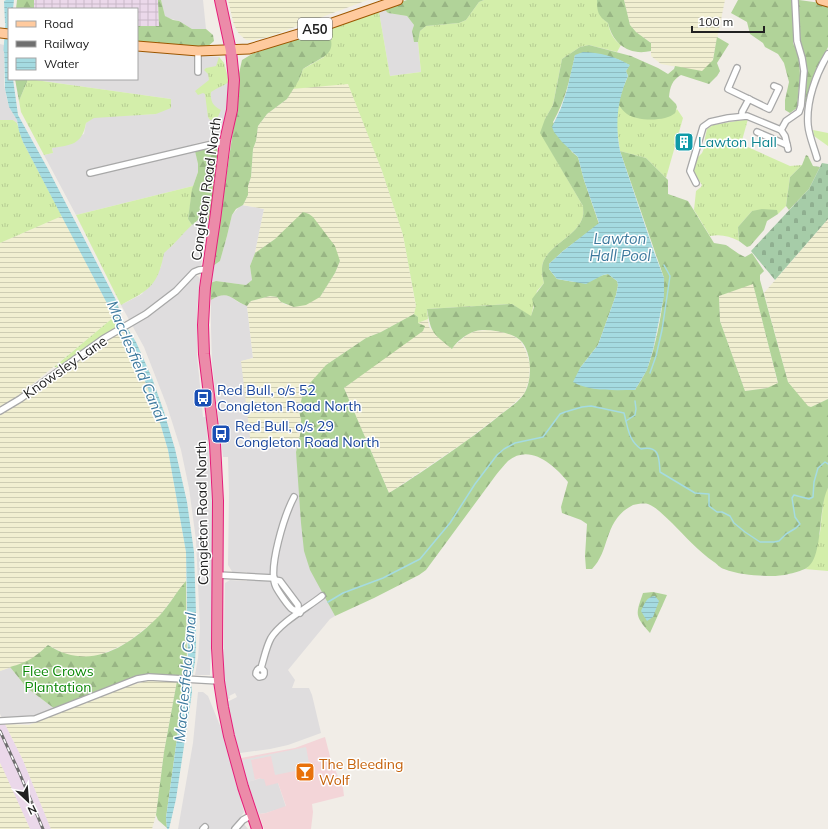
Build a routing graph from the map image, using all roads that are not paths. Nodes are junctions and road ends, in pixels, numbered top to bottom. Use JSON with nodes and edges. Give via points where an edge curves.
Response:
{"nodes":[{"id":1,"x":220,"y":0,"type":"edge"},
{"id":2,"x":398,"y":0,"type":"edge"},
{"id":3,"x":795,"y":0,"type":"edge"},
{"id":4,"x":821,"y":0,"type":"edge"},
{"id":5,"x":828,"y":2,"type":"edge"},
{"id":6,"x":138,"y":46,"type":"edge"},
{"id":7,"x":198,"y":51,"type":"junction"},
{"id":8,"x":231,"y":51,"type":"junction"},
{"id":9,"x":828,"y":54,"type":"edge"},
{"id":10,"x":737,"y":68,"type":"dead end"},
{"id":11,"x":198,"y":72,"type":"dead end"},
{"id":12,"x":774,"y":86,"type":"dead end"},
{"id":13,"x":749,"y":99,"type":"junction"},
{"id":14,"x":809,"y":104,"type":"junction"},
{"id":15,"x":801,"y":106,"type":"junction"},
{"id":16,"x":742,"y":116,"type":"junction"},
{"id":17,"x":781,"y":130,"type":"junction"},
{"id":18,"x":757,"y":132,"type":"dead end"},
{"id":19,"x":225,"y":141,"type":"junction"},
{"id":20,"x":817,"y":158,"type":"dead end"},
{"id":21,"x":90,"y":173,"type":"dead end"},
{"id":22,"x":696,"y":183,"type":"dead end"},
{"id":23,"x":208,"y":269,"type":"junction"},
{"id":24,"x":0,"y":411,"type":"edge"},
{"id":25,"x":294,"y":497,"type":"dead end"},
{"id":26,"x":218,"y":576,"type":"junction"},
{"id":27,"x":274,"y":579,"type":"junction"},
{"id":28,"x":322,"y":596,"type":"dead end"},
{"id":29,"x":299,"y":612,"type":"junction"},
{"id":30,"x":261,"y":668,"type":"dead end"},
{"id":31,"x":219,"y":681,"type":"junction"},
{"id":32,"x":0,"y":721,"type":"edge"},
{"id":33,"x":252,"y":815,"type":"junction"},
{"id":34,"x":235,"y":829,"type":"edge"},
{"id":35,"x":257,"y":829,"type":"edge"}],
"edges":[{"from":1,"to":8,"type":"highway","name":"Congleton Road North"},
{"from":2,"to":8,"type":"main road","number":"A50","via":[[315,29],[249,49]]},
{"from":3,"to":15,"type":"street","via":[[797,41],[804,71]]},
{"from":4,"to":5,"type":"main road"},
{"from":6,"to":7,"type":"main road","number":"A50"},
{"from":7,"to":8,"type":"main road","number":"A50"},
{"from":7,"to":11,"type":"street"},
{"from":8,"to":19,"type":"highway","name":"Congleton Road North","via":[[234,80],[232,110]]},
{"from":9,"to":14,"type":"street","via":[[821,65]]},
{"from":10,"to":13,"type":"street","via":[[728,89]]},
{"from":12,"to":13,"type":"street","via":[[779,88],[769,109]]},
{"from":13,"to":16,"type":"street"},
{"from":14,"to":15,"type":"street"},
{"from":14,"to":20,"type":"street","via":[[808,127]]},
{"from":15,"to":17,"type":"street","via":[[799,112],[786,121]]},
{"from":16,"to":17,"type":"street"},
{"from":16,"to":22,"type":"street","via":[[710,122],[703,127],[690,171]]},
{"from":17,"to":18,"type":"street","via":[[787,147]]},
{"from":19,"to":21,"type":"street"},
{"from":19,"to":23,"type":"highway","name":"Congleton Road North"},
{"from":23,"to":24,"type":"street","name":"Knowsley Lane","via":[[194,272],[176,291],[146,314],[82,353]]},
{"from":23,"to":26,"type":"highway","name":"Congleton Road North","via":[[203,325],[215,450],[219,527]]},
{"from":25,"to":27,"type":"street","via":[[278,542]]},
{"from":26,"to":27,"type":"street"},
{"from":26,"to":31,"type":"highway","name":"Congleton Road North"},
{"from":27,"to":29,"type":"street","via":[[275,585],[292,610]]},
{"from":28,"to":29,"type":"street"},
{"from":29,"to":30,"type":"street","via":[[270,640]]},
{"from":31,"to":32,"type":"street","via":[[148,677],[137,679],[35,720]]},
{"from":31,"to":33,"type":"highway","name":"Congleton Road North","via":[[229,736]]},
{"from":33,"to":34,"type":"street","via":[[242,820]]},
{"from":33,"to":35,"type":"highway","name":"Congleton Road North"}]}
